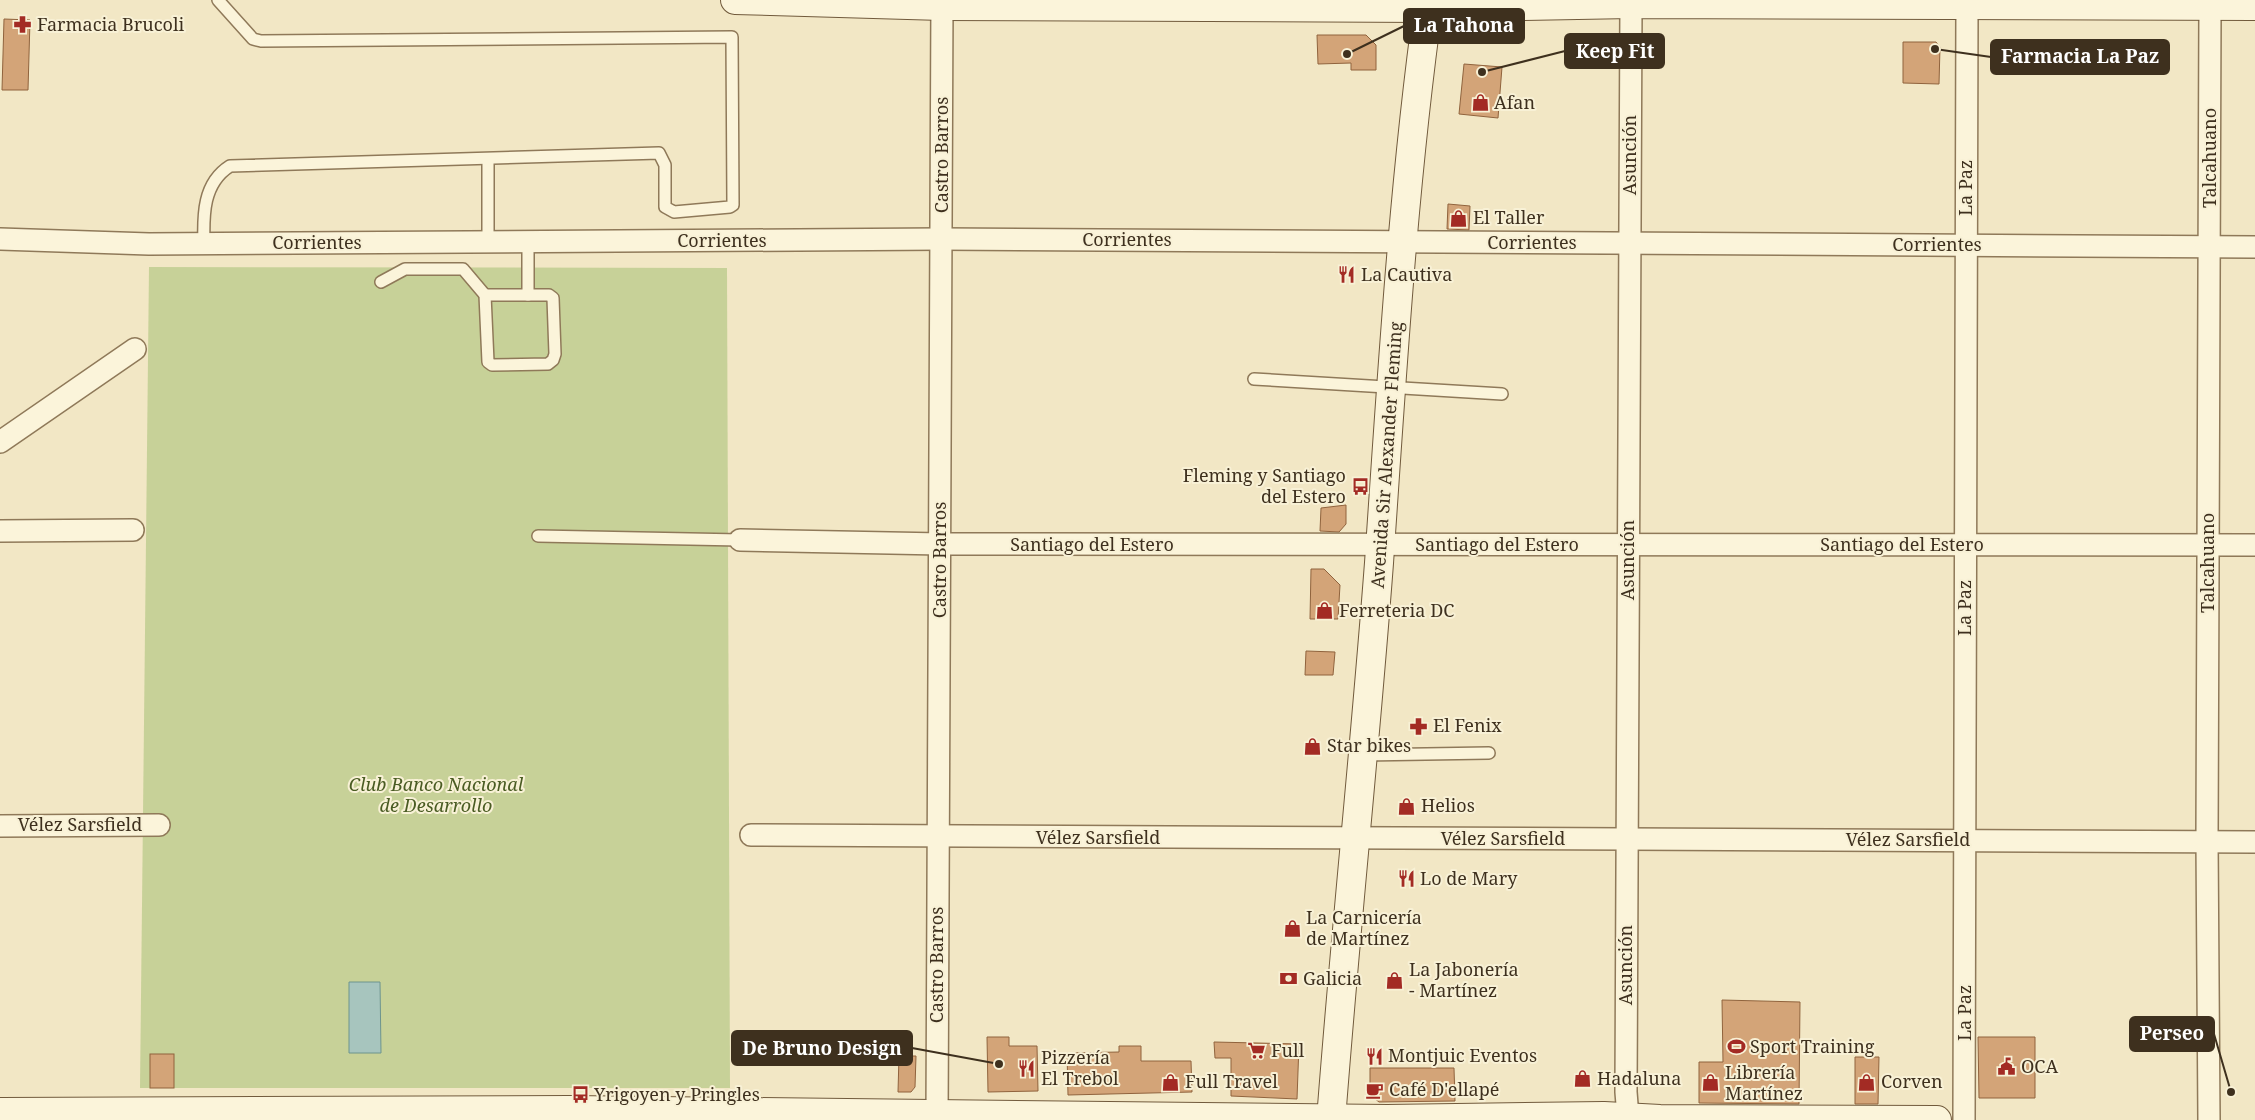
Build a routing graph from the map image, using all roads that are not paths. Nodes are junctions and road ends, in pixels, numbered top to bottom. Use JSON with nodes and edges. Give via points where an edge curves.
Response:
{"nodes":[{"id":1,"x":218,"y":0,"type":"edge"},
{"id":2,"x":734,"y":0,"type":"edge"},
{"id":3,"x":942,"y":3,"type":"edge"},
{"id":4,"x":1961,"y":3,"type":"edge"},
{"id":5,"x":1428,"y":4,"type":"edge"},
{"id":6,"x":1630,"y":4,"type":"junction"},
{"id":7,"x":2210,"y":6,"type":"junction"},
{"id":8,"x":2255,"y":6,"type":"edge"},
{"id":9,"x":488,"y":159,"type":"junction"},
{"id":10,"x":0,"y":239,"type":"edge"},
{"id":11,"x":941,"y":239,"type":"junction"},
{"id":12,"x":488,"y":242,"type":"junction"},
{"id":13,"x":528,"y":242,"type":"junction"},
{"id":14,"x":1402,"y":242,"type":"junction"},
{"id":15,"x":1630,"y":243,"type":"junction"},
{"id":16,"x":204,"y":244,"type":"junction"},
{"id":17,"x":1966,"y":245,"type":"junction"},
{"id":18,"x":2209,"y":247,"type":"junction"},
{"id":19,"x":2255,"y":247,"type":"edge"},
{"id":20,"x":381,"y":282,"type":"dead end"},
{"id":21,"x":528,"y":294,"type":"junction"},
{"id":22,"x":486,"y":295,"type":"junction"},
{"id":23,"x":135,"y":349,"type":"dead end"},
{"id":24,"x":1254,"y":379,"type":"dead end"},
{"id":25,"x":1392,"y":387,"type":"junction"},
{"id":26,"x":1502,"y":394,"type":"dead end"},
{"id":27,"x":0,"y":442,"type":"edge"},
{"id":28,"x":133,"y":530,"type":"dead end"},
{"id":29,"x":0,"y":531,"type":"edge"},
{"id":30,"x":538,"y":536,"type":"dead end"},
{"id":31,"x":740,"y":540,"type":"joint"},
{"id":32,"x":941,"y":544,"type":"junction"},
{"id":33,"x":1628,"y":545,"type":"junction"},
{"id":34,"x":1966,"y":545,"type":"junction"},
{"id":35,"x":2208,"y":545,"type":"junction"},
{"id":36,"x":2255,"y":545,"type":"edge"},
{"id":37,"x":1379,"y":546,"type":"junction"},
{"id":38,"x":1489,"y":753,"type":"dead end"},
{"id":39,"x":1363,"y":755,"type":"junction"},
{"id":40,"x":159,"y":825,"type":"dead end"},
{"id":41,"x":0,"y":826,"type":"edge"},
{"id":42,"x":751,"y":835,"type":"dead end"},
{"id":43,"x":937,"y":837,"type":"junction"},
{"id":44,"x":1356,"y":839,"type":"junction"},
{"id":45,"x":1627,"y":840,"type":"junction"},
{"id":46,"x":1965,"y":841,"type":"junction"},
{"id":47,"x":2207,"y":841,"type":"junction"},
{"id":48,"x":2255,"y":842,"type":"edge"},
{"id":49,"x":0,"y":1112,"type":"edge"},
{"id":50,"x":571,"y":1115,"type":"edge"},
{"id":51,"x":199,"y":1116,"type":"edge"},
{"id":52,"x":937,"y":1117,"type":"edge"},
{"id":53,"x":1110,"y":1117,"type":"edge"},
{"id":54,"x":1628,"y":1117,"type":"junction"},
{"id":55,"x":1331,"y":1119,"type":"edge"},
{"id":56,"x":1660,"y":1119,"type":"edge"},
{"id":57,"x":1937,"y":1120,"type":"edge"},
{"id":58,"x":1964,"y":1120,"type":"edge"},
{"id":59,"x":2209,"y":1120,"type":"edge"}],
"edges":[{"from":1,"to":9,"type":"lane","via":[[253,39],[261,41],[732,37],[733,201],[730,207],[674,212],[665,207],[665,164],[659,153]]},
{"from":2,"to":3,"type":"street"},
{"from":3,"to":5,"type":"street"},
{"from":3,"to":11,"type":"street","name":"Castro Barros"},
{"from":4,"to":6,"type":"street"},
{"from":4,"to":7,"type":"street"},
{"from":4,"to":17,"type":"street","name":"La Paz"},
{"from":5,"to":6,"type":"street"},
{"from":5,"to":14,"type":"street","name":"Avenida Sir Alexander Fleming"},
{"from":6,"to":15,"type":"street","name":"Asunción"},
{"from":7,"to":8,"type":"street"},
{"from":7,"to":18,"type":"street","name":"Talcahuano"},
{"from":9,"to":12,"type":"lane"},
{"from":9,"to":16,"type":"lane","via":[[230,166],[221,172],[205,198]]},
{"from":10,"to":16,"type":"street","name":"Corrientes"},
{"from":11,"to":13,"type":"street","name":"Corrientes"},
{"from":11,"to":14,"type":"street","name":"Corrientes"},
{"from":11,"to":32,"type":"street","name":"Castro Barros"},
{"from":12,"to":13,"type":"street","name":"Corrientes"},
{"from":12,"to":16,"type":"street","name":"Corrientes"},
{"from":13,"to":21,"type":"lane"},
{"from":14,"to":15,"type":"street","name":"Corrientes"},
{"from":14,"to":25,"type":"street","name":"Avenida Sir Alexander Fleming"},
{"from":15,"to":17,"type":"street","name":"Corrientes"},
{"from":15,"to":33,"type":"street","name":"Asunción"},
{"from":17,"to":18,"type":"street","name":"Corrientes"},
{"from":17,"to":34,"type":"street","name":"La Paz"},
{"from":18,"to":19,"type":"street","name":"Corrientes"},
{"from":18,"to":35,"type":"street","name":"Talcahuano"},
{"from":20,"to":22,"type":"lane","via":[[405,269],[463,269]]},
{"from":21,"to":22,"type":"lane"},
{"from":21,"to":22,"type":"lane","via":[[553,298],[555,354],[548,364],[492,365],[488,362]]},
{"from":23,"to":27,"type":"street"},
{"from":24,"to":25,"type":"lane"},
{"from":25,"to":26,"type":"lane"},
{"from":25,"to":37,"type":"street","name":"Avenida Sir Alexander Fleming"},
{"from":28,"to":29,"type":"street"},
{"from":30,"to":31,"type":"lane"},
{"from":31,"to":32,"type":"street","name":"Santiago del Estero"},
{"from":32,"to":37,"type":"street","name":"Santiago del Estero"},
{"from":32,"to":43,"type":"street","name":"Castro Barros"},
{"from":33,"to":34,"type":"street","name":"Santiago del Estero"},
{"from":33,"to":37,"type":"street","name":"Santiago del Estero"},
{"from":33,"to":45,"type":"street","name":"Asunción"},
{"from":34,"to":35,"type":"street","name":"Santiago del Estero"},
{"from":34,"to":46,"type":"street","name":"La Paz"},
{"from":35,"to":36,"type":"street","name":"Santiago del Estero"},
{"from":35,"to":47,"type":"street","name":"Talcahuano"},
{"from":37,"to":39,"type":"street","name":"Avenida Sir Alexander Fleming"},
{"from":38,"to":39,"type":"lane"},
{"from":39,"to":44,"type":"street","name":"Avenida Sir Alexander Fleming"},
{"from":40,"to":41,"type":"street","name":"Vélez Sarsfield"},
{"from":42,"to":43,"type":"street","name":"Vélez Sarsfield"},
{"from":43,"to":44,"type":"street","name":"Vélez Sarsfield"},
{"from":43,"to":52,"type":"street","name":"Castro Barros"},
{"from":44,"to":45,"type":"street","name":"Vélez Sarsfield"},
{"from":44,"to":55,"type":"street","name":"Avenida Sir Alexander Fleming"},
{"from":45,"to":46,"type":"street","name":"Vélez Sarsfield"},
{"from":45,"to":54,"type":"street","name":"Asunción"},
{"from":46,"to":47,"type":"street","name":"Vélez Sarsfield"},
{"from":46,"to":58,"type":"street","name":"La Paz"},
{"from":47,"to":48,"type":"street","name":"Vélez Sarsfield"},
{"from":47,"to":59,"type":"street","name":"Talcahuano"},
{"from":49,"to":51,"type":"street"},
{"from":50,"to":51,"type":"street"},
{"from":50,"to":52,"type":"street"},
{"from":52,"to":53,"type":"street"},
{"from":53,"to":55,"type":"street"},
{"from":54,"to":55,"type":"street"},
{"from":54,"to":56,"type":"street"},
{"from":56,"to":57,"type":"street"}]}
